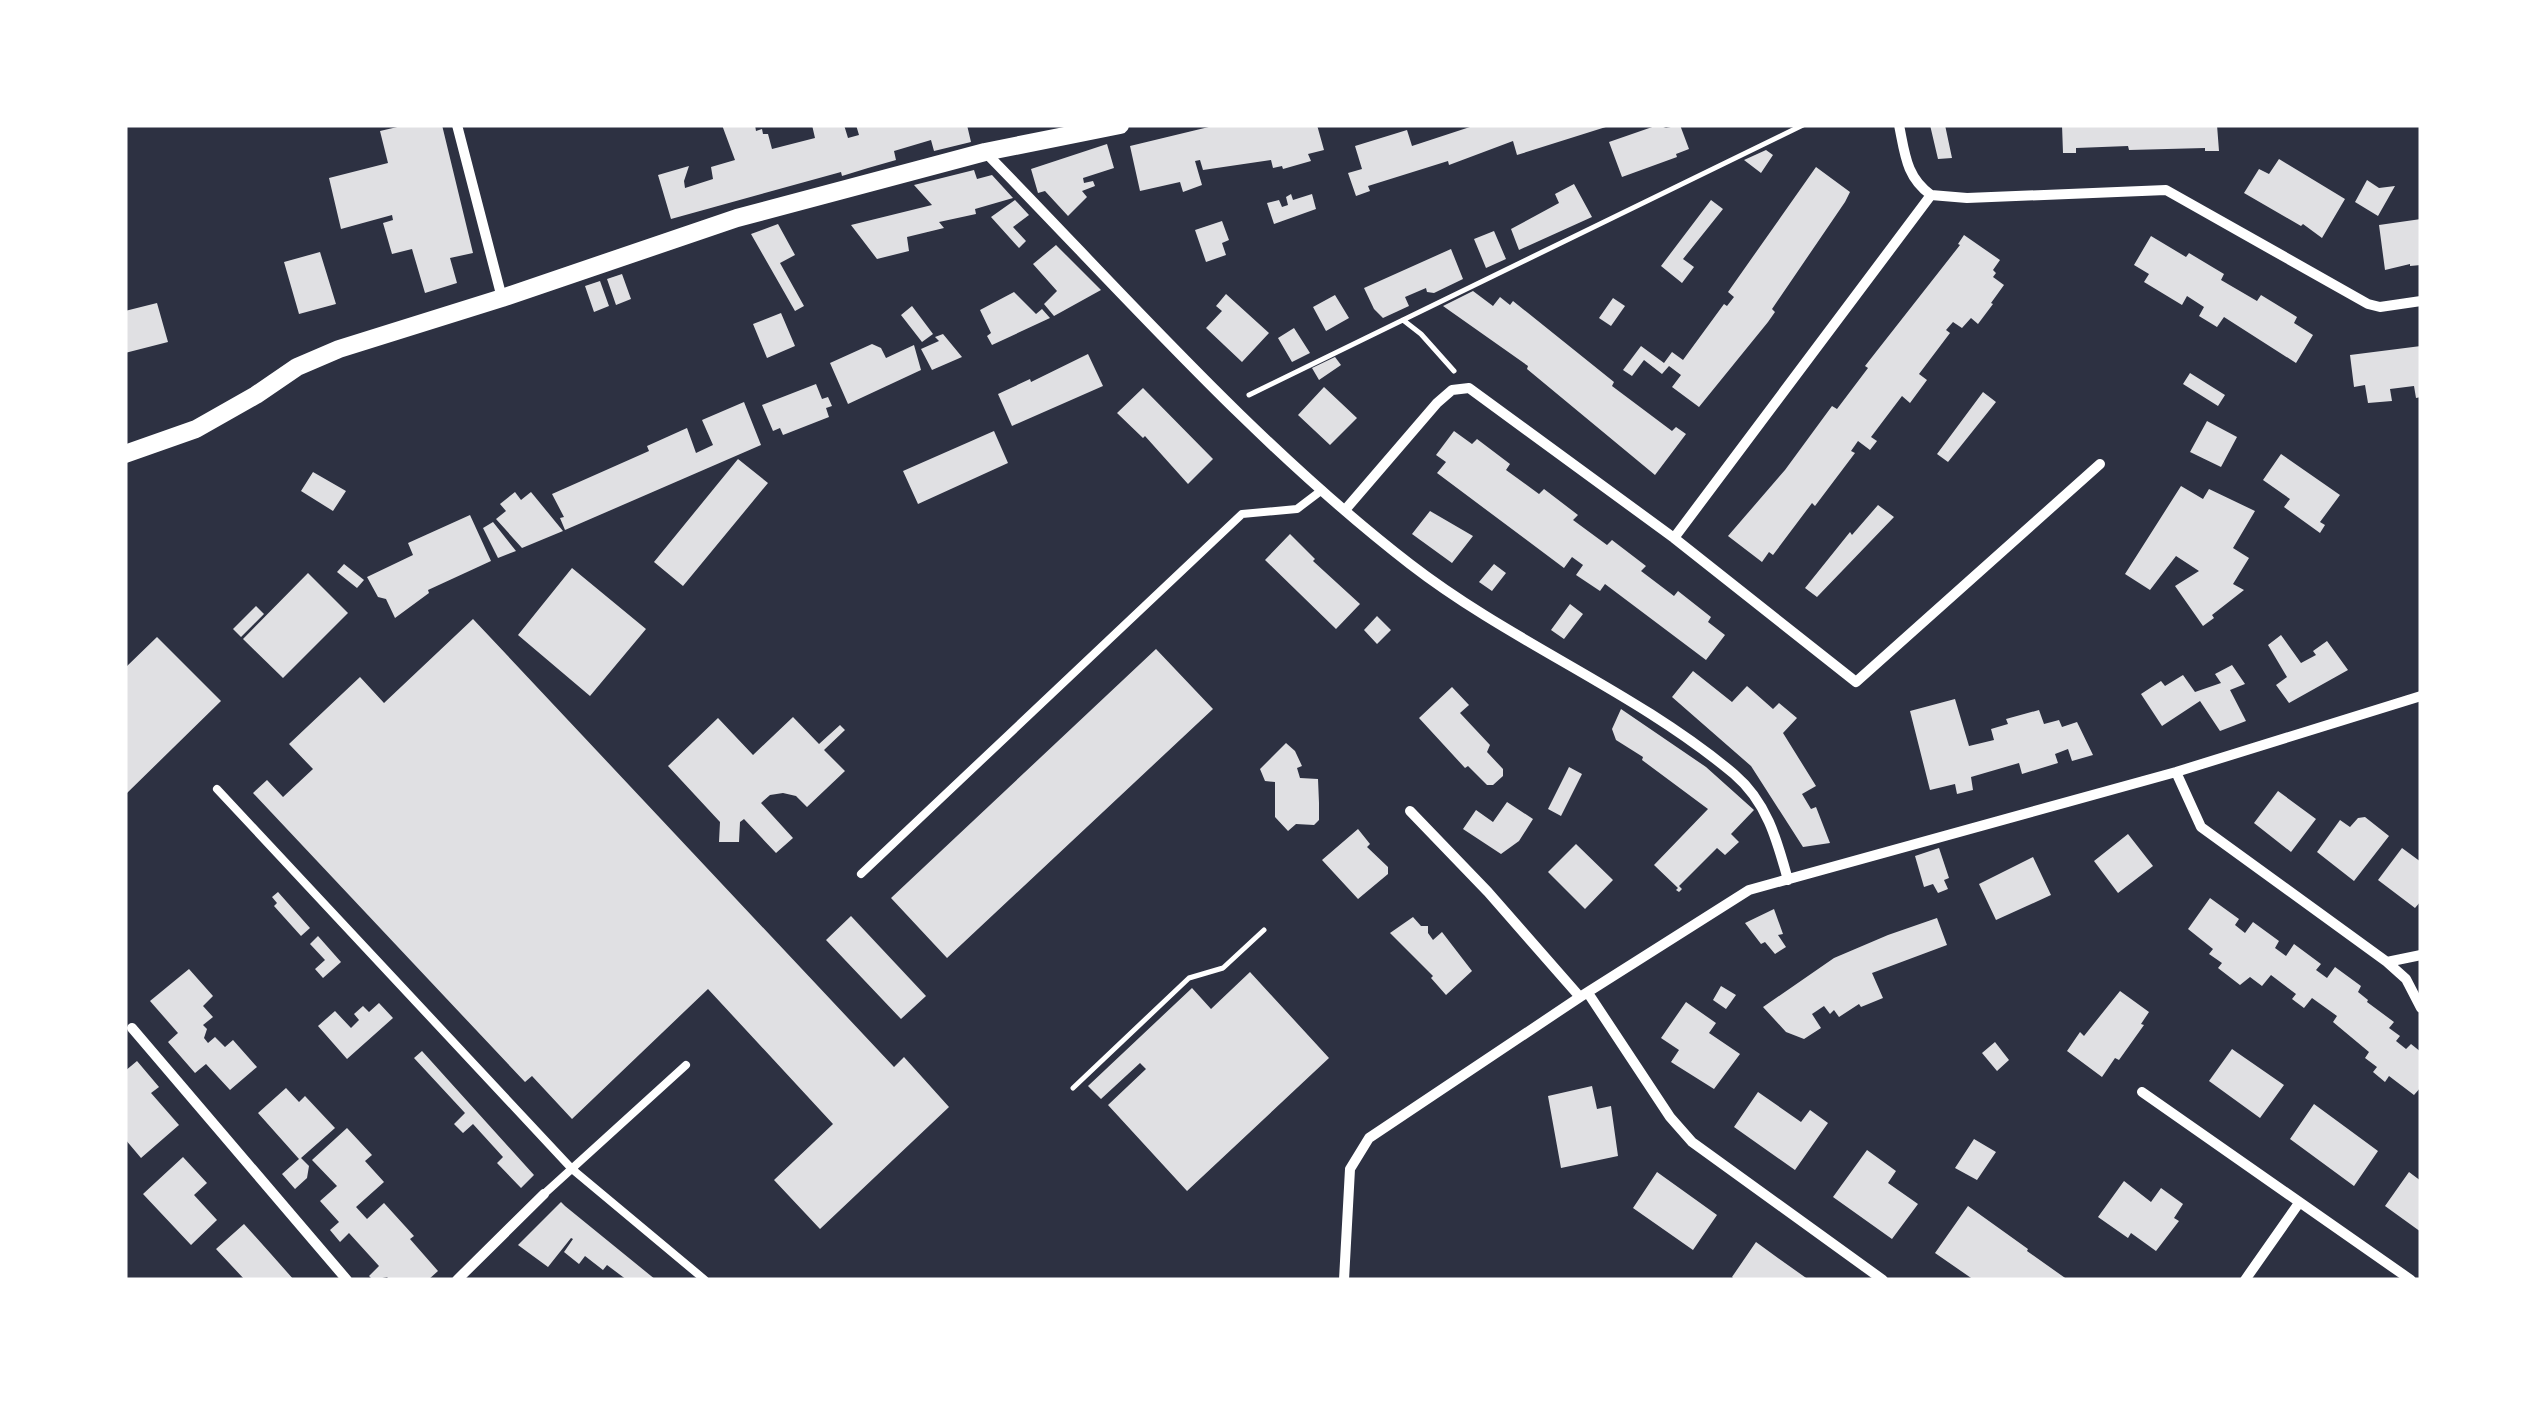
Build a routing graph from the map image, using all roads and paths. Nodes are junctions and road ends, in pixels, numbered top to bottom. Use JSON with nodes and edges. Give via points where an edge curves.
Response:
{"nodes":[{"id":1,"x":457,"y":125,"type":"edge"},
{"id":2,"x":1120,"y":125,"type":"edge"},
{"id":3,"x":1804,"y":125,"type":"edge"},
{"id":4,"x":1898,"y":125,"type":"edge"},
{"id":5,"x":985,"y":152,"type":"junction"},
{"id":6,"x":1930,"y":195,"type":"junction"},
{"id":7,"x":502,"y":298,"type":"junction"},
{"id":8,"x":2421,"y":302,"type":"edge"},
{"id":9,"x":1403,"y":320,"type":"junction"},
{"id":10,"x":1470,"y":388,"type":"junction"},
{"id":11,"x":1231,"y":404,"type":"junction"},
{"id":12,"x":125,"y":454,"type":"edge"},
{"id":13,"x":2100,"y":464,"type":"dead end"},
{"id":14,"x":1322,"y":490,"type":"junction"},
{"id":15,"x":1345,"y":510,"type":"junction"},
{"id":16,"x":1674,"y":538,"type":"junction"},
{"id":17,"x":2421,"y":696,"type":"edge"},
{"id":18,"x":2176,"y":772,"type":"junction"},
{"id":19,"x":217,"y":788,"type":"dead end"},
{"id":20,"x":1410,"y":812,"type":"dead end"},
{"id":21,"x":861,"y":874,"type":"dead end"},
{"id":22,"x":1788,"y":880,"type":"junction"},
{"id":23,"x":1264,"y":930,"type":"dead end"},
{"id":24,"x":2421,"y":956,"type":"edge"},
{"id":25,"x":2387,"y":962,"type":"junction"},
{"id":26,"x":1584,"y":995,"type":"junction"},
{"id":27,"x":2421,"y":1008,"type":"edge"},
{"id":28,"x":132,"y":1028,"type":"dead end"},
{"id":29,"x":686,"y":1065,"type":"dead end"},
{"id":30,"x":1073,"y":1088,"type":"dead end"},
{"id":31,"x":2142,"y":1092,"type":"dead end"},
{"id":32,"x":572,"y":1169,"type":"junction"},
{"id":33,"x":544,"y":1194,"type":"joint"},
{"id":34,"x":2300,"y":1203,"type":"junction"},
{"id":35,"x":348,"y":1280,"type":"edge"},
{"id":36,"x":457,"y":1280,"type":"edge"},
{"id":37,"x":704,"y":1280,"type":"edge"},
{"id":38,"x":1344,"y":1280,"type":"edge"},
{"id":39,"x":1883,"y":1280,"type":"edge"},
{"id":40,"x":2245,"y":1280,"type":"edge"},
{"id":41,"x":2411,"y":1280,"type":"edge"}],
"edges":[{"from":1,"to":7,"type":"street"},
{"from":2,"to":5,"type":"street"},
{"from":3,"to":9,"type":"path"},
{"from":4,"to":6,"type":"street","via":[[1909,174]]},
{"from":5,"to":7,"type":"street","via":[[737,218]]},
{"from":5,"to":11,"type":"street"},
{"from":6,"to":8,"type":"street","via":[[2166,190],[2368,304]]},
{"from":6,"to":16,"type":"street"},
{"from":7,"to":12,"type":"street","via":[[296,367],[196,429]]},
{"from":9,"to":10,"type":"path"},
{"from":9,"to":11,"type":"path"},
{"from":10,"to":15,"type":"street","via":[[1452,390],[1437,403]]},
{"from":10,"to":16,"type":"street"},
{"from":11,"to":14,"type":"street"},
{"from":13,"to":16,"type":"street","via":[[1856,682]]},
{"from":14,"to":15,"type":"street"},
{"from":14,"to":21,"type":"lane","via":[[1298,509],[1242,514]]},
{"from":15,"to":22,"type":"street","via":[[1422,573],[1648,712],[1736,775],[1760,800]]},
{"from":17,"to":18,"type":"street"},
{"from":18,"to":22,"type":"street"},
{"from":18,"to":25,"type":"street","via":[[2201,827]]},
{"from":19,"to":32,"type":"lane"},
{"from":20,"to":26,"type":"street"},
{"from":22,"to":26,"type":"street","via":[[1749,890]]},
{"from":23,"to":30,"type":"path","via":[[1223,968],[1189,978]]},
{"from":24,"to":25,"type":"street"},
{"from":25,"to":27,"type":"street","via":[[2406,978]]},
{"from":26,"to":38,"type":"street","via":[[1369,1138],[1350,1169]]},
{"from":26,"to":39,"type":"street","via":[[1692,1142]]},
{"from":28,"to":35,"type":"street"},
{"from":29,"to":32,"type":"lane"},
{"from":31,"to":34,"type":"street"},
{"from":32,"to":33,"type":"lane"},
{"from":32,"to":37,"type":"lane"},
{"from":33,"to":36,"type":"street"},
{"from":34,"to":40,"type":"street"},
{"from":34,"to":41,"type":"street"}]}
